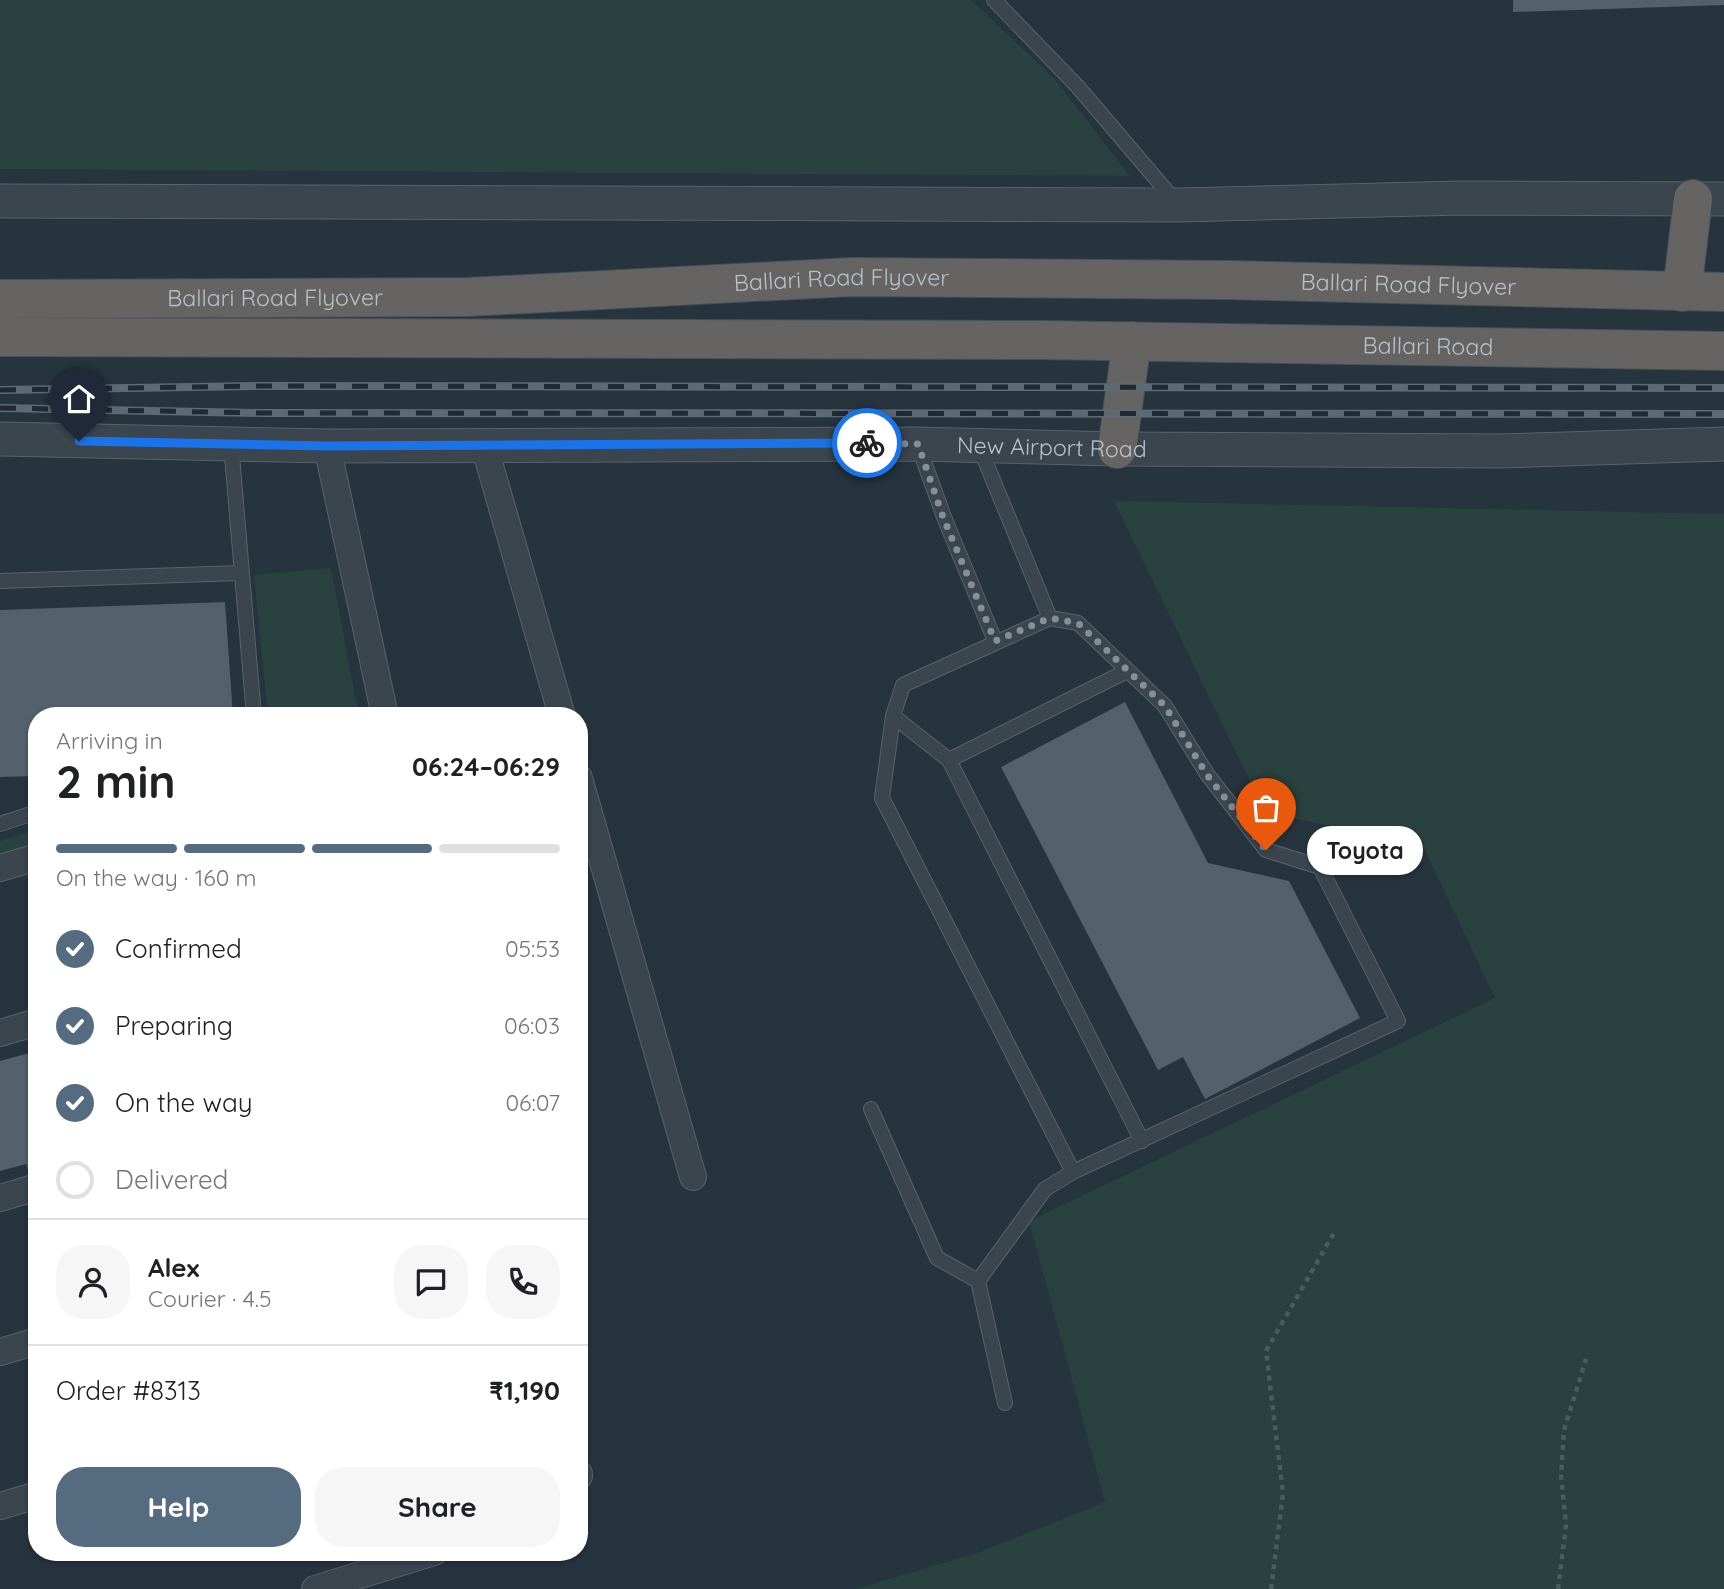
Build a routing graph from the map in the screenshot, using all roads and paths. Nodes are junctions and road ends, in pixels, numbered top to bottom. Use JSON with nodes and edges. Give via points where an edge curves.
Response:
{"nodes":[{"id":1,"x":994,"y":0,"type":"edge"},
{"id":2,"x":1709,"y":199,"type":"edge"},
{"id":3,"x":0,"y":201,"type":"edge"},
{"id":4,"x":1179,"y":205,"type":"junction"},
{"id":5,"x":1682,"y":292,"type":"junction"},
{"id":6,"x":1724,"y":292,"type":"edge"},
{"id":7,"x":0,"y":299,"type":"edge"},
{"id":8,"x":0,"y":337,"type":"edge"},
{"id":9,"x":1132,"y":341,"type":"junction"},
{"id":10,"x":1724,"y":351,"type":"edge"},
{"id":11,"x":0,"y":439,"type":"edge"},
{"id":12,"x":231,"y":444,"type":"junction"},
{"id":13,"x":918,"y":444,"type":"junction"},
{"id":14,"x":978,"y":444,"type":"junction"},
{"id":15,"x":1724,"y":444,"type":"edge"},
{"id":16,"x":484,"y":445,"type":"junction"},
{"id":17,"x":327,"y":446,"type":"junction"},
{"id":18,"x":1117,"y":449,"type":"junction"},
{"id":19,"x":241,"y":573,"type":"junction"},
{"id":20,"x":0,"y":581,"type":"edge"},
{"id":21,"x":1050,"y":618,"type":"junction"},
{"id":22,"x":995,"y":641,"type":"junction"},
{"id":23,"x":1127,"y":671,"type":"junction"},
{"id":24,"x":253,"y":707,"type":"edge"},
{"id":25,"x":382,"y":707,"type":"edge"},
{"id":26,"x":559,"y":707,"type":"edge"},
{"id":27,"x":893,"y":716,"type":"junction"},
{"id":28,"x":949,"y":760,"type":"junction"},
{"id":29,"x":588,"y":810,"type":"edge"},
{"id":30,"x":28,"y":815,"type":"edge"},
{"id":31,"x":0,"y":824,"type":"edge"},
{"id":32,"x":28,"y":860,"type":"edge"},
{"id":33,"x":0,"y":868,"type":"edge"},
{"id":34,"x":28,"y":1025,"type":"edge"},
{"id":35,"x":0,"y":1033,"type":"edge"},
{"id":36,"x":871,"y":1109,"type":"dead end"},
{"id":37,"x":1142,"y":1141,"type":"junction"},
{"id":38,"x":1073,"y":1172,"type":"junction"},
{"id":39,"x":693,"y":1177,"type":"dead end"},
{"id":40,"x":28,"y":1190,"type":"edge"},
{"id":41,"x":0,"y":1198,"type":"edge"},
{"id":42,"x":1335,"y":1231,"type":"dead end"},
{"id":43,"x":978,"y":1281,"type":"junction"},
{"id":44,"x":28,"y":1344,"type":"edge"},
{"id":45,"x":0,"y":1352,"type":"edge"},
{"id":46,"x":1586,"y":1359,"type":"dead end"},
{"id":47,"x":1005,"y":1403,"type":"dead end"},
{"id":48,"x":28,"y":1498,"type":"edge"},
{"id":49,"x":0,"y":1506,"type":"edge"},
{"id":50,"x":405,"y":1561,"type":"edge"},
{"id":51,"x":315,"y":1589,"type":"edge"},
{"id":52,"x":1272,"y":1589,"type":"edge"},
{"id":53,"x":1558,"y":1589,"type":"edge"}],
"edges":[{"from":1,"to":4,"type":"lane","via":[[1078,87]]},
{"from":2,"to":4,"type":"street","via":[[1461,198]]},
{"from":2,"to":5,"type":"highway"},
{"from":3,"to":4,"type":"street"},
{"from":5,"to":6,"type":"highway"},
{"from":5,"to":7,"type":"highway","name":"Ballari Road Flyover","via":[[852,277],[468,297]]},
{"from":8,"to":9,"type":"highway","name":"Ballari Road Flyover"},
{"from":9,"to":10,"type":"highway","name":"Ballari Road"},
{"from":9,"to":18,"type":"highway"},
{"from":11,"to":12,"type":"street","name":"New Airport Road"},
{"from":12,"to":17,"type":"street","name":"New Airport Road"},
{"from":12,"to":19,"type":"lane"},
{"from":13,"to":14,"type":"street","name":"New Airport Road"},
{"from":13,"to":16,"type":"street","name":"New Airport Road"},
{"from":13,"to":22,"type":"lane"},
{"from":14,"to":18,"type":"street","name":"New Airport Road"},
{"from":14,"to":21,"type":"lane"},
{"from":15,"to":18,"type":"street","name":"New Airport Road","via":[[1502,451]]},
{"from":16,"to":17,"type":"street","name":"New Airport Road"},
{"from":16,"to":26,"type":"street"},
{"from":17,"to":25,"type":"street"},
{"from":19,"to":20,"type":"lane"},
{"from":19,"to":24,"type":"lane"},
{"from":21,"to":22,"type":"lane"},
{"from":21,"to":23,"type":"lane","via":[[1078,623]]},
{"from":22,"to":27,"type":"lane","via":[[903,685]]},
{"from":23,"to":28,"type":"lane"},
{"from":23,"to":37,"type":"lane","via":[[1165,706],[1207,775],[1266,850],[1320,867],[1398,1021]]},
{"from":27,"to":28,"type":"lane"},
{"from":27,"to":38,"type":"lane","via":[[882,798]]},
{"from":28,"to":37,"type":"lane"},
{"from":29,"to":39,"type":"street"},
{"from":30,"to":31,"type":"lane"},
{"from":32,"to":33,"type":"street"},
{"from":34,"to":35,"type":"street"},
{"from":36,"to":43,"type":"lane","via":[[937,1258]]},
{"from":37,"to":38,"type":"lane"},
{"from":38,"to":43,"type":"lane","via":[[1045,1189]]},
{"from":40,"to":41,"type":"street"},
{"from":42,"to":52,"type":"path","via":[[1266,1351],[1283,1493]]},
{"from":43,"to":47,"type":"lane"},
{"from":44,"to":45,"type":"street"},
{"from":46,"to":53,"type":"path","via":[[1564,1430],[1561,1475],[1566,1525]]},
{"from":48,"to":49,"type":"street"},
{"from":50,"to":51,"type":"street"}]}
